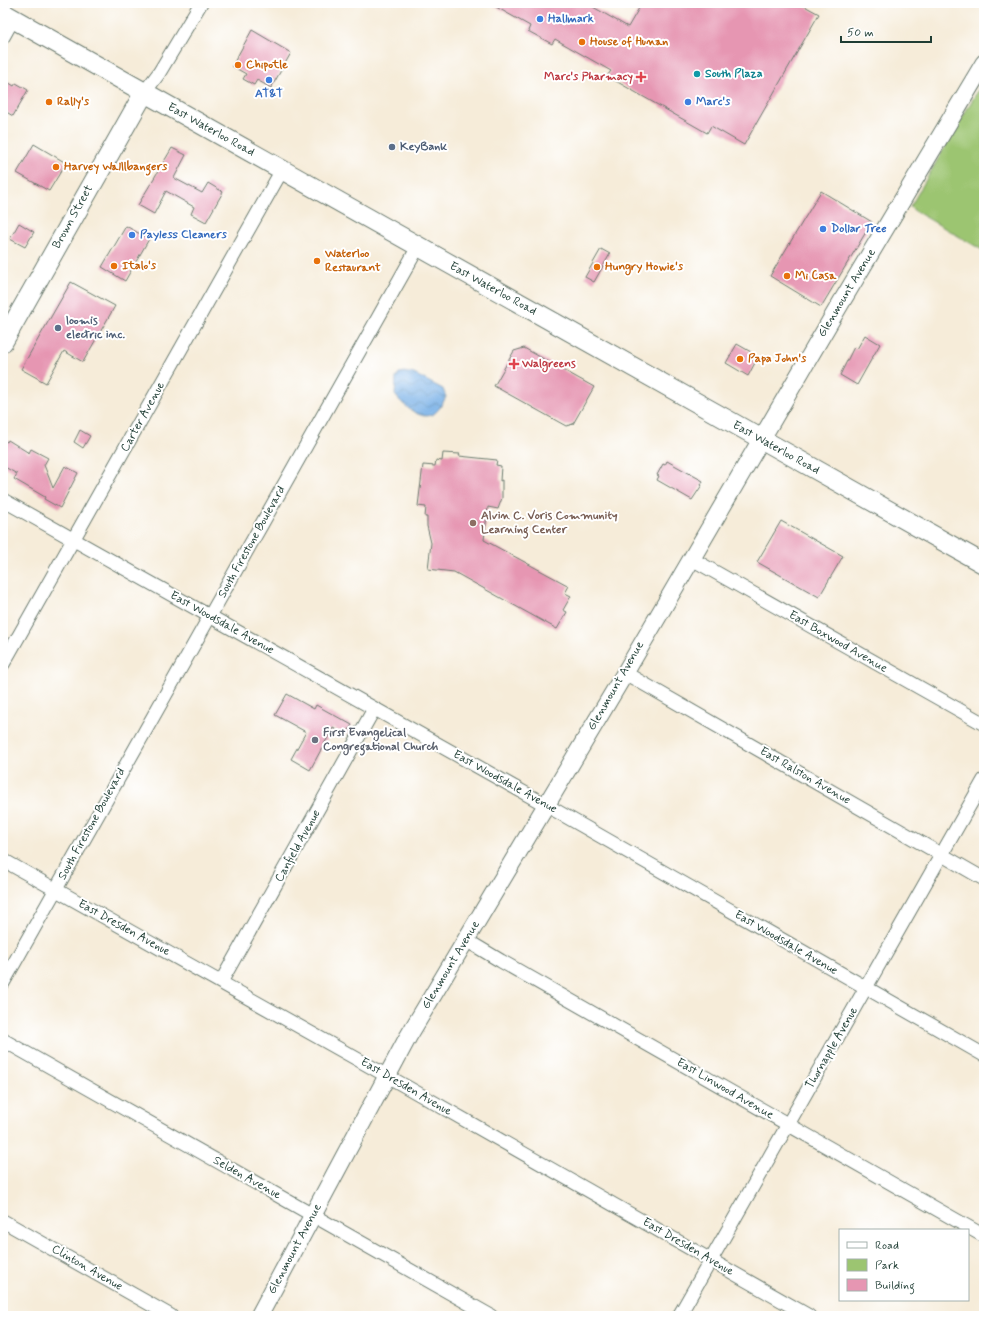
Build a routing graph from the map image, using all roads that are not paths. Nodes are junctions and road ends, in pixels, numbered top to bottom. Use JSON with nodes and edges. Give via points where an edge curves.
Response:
{"nodes":[{"id":1,"x":201,"y":3,"type":"edge"},
{"id":2,"x":8,"y":16,"type":"edge"},
{"id":3,"x":3,"y":37,"type":"edge"},
{"id":4,"x":984,"y":63,"type":"edge"},
{"id":5,"x":144,"y":93,"type":"junction"},
{"id":6,"x":282,"y":170,"type":"junction"},
{"id":7,"x":418,"y":247,"type":"junction"},
{"id":8,"x":3,"y":342,"type":"edge"},
{"id":9,"x":761,"y":440,"type":"junction"},
{"id":10,"x":3,"y":500,"type":"edge"},
{"id":11,"x":74,"y":540,"type":"junction"},
{"id":12,"x":692,"y":559,"type":"junction"},
{"id":13,"x":984,"y":564,"type":"edge"},
{"id":14,"x":210,"y":616,"type":"junction"},
{"id":15,"x":3,"y":664,"type":"edge"},
{"id":16,"x":625,"y":673,"type":"junction"},
{"id":17,"x":374,"y":709,"type":"junction"},
{"id":18,"x":984,"y":724,"type":"edge"},
{"id":19,"x":984,"y":780,"type":"edge"},
{"id":20,"x":546,"y":805,"type":"junction"},
{"id":21,"x":941,"y":854,"type":"junction"},
{"id":22,"x":3,"y":860,"type":"edge"},
{"id":23,"x":984,"y":879,"type":"edge"},
{"id":24,"x":55,"y":890,"type":"junction"},
{"id":25,"x":466,"y":940,"type":"junction"},
{"id":26,"x":221,"y":982,"type":"junction"},
{"id":27,"x":3,"y":983,"type":"edge"},
{"id":28,"x":866,"y":988,"type":"junction"},
{"id":29,"x":3,"y":1040,"type":"edge"},
{"id":30,"x":984,"y":1055,"type":"edge"},
{"id":31,"x":387,"y":1076,"type":"junction"},
{"id":32,"x":788,"y":1125,"type":"junction"},
{"id":33,"x":313,"y":1215,"type":"junction"},
{"id":34,"x":3,"y":1221,"type":"edge"},
{"id":35,"x":984,"y":1236,"type":"edge"},
{"id":36,"x":711,"y":1260,"type":"junction"},
{"id":37,"x":171,"y":1316,"type":"edge"},
{"id":38,"x":260,"y":1316,"type":"edge"},
{"id":39,"x":491,"y":1316,"type":"edge"},
{"id":40,"x":679,"y":1316,"type":"edge"},
{"id":41,"x":809,"y":1316,"type":"edge"}],
"edges":[{"from":1,"to":5,"type":"street"},
{"from":2,"to":3,"type":"street"},
{"from":2,"to":5,"type":"main road","name":"East Waterloo Road"},
{"from":4,"to":9,"type":"street","name":"Glenmount Avenue"},
{"from":5,"to":6,"type":"main road","name":"East Waterloo Road"},
{"from":5,"to":8,"type":"main road","name":"Brown Street"},
{"from":6,"to":7,"type":"main road","name":"East Waterloo Road"},
{"from":6,"to":11,"type":"street","name":"Carter Avenue"},
{"from":7,"to":9,"type":"main road","name":"East Waterloo Road"},
{"from":7,"to":14,"type":"street","name":"South Firestone Boulevard"},
{"from":9,"to":12,"type":"street","name":"Glenmount Avenue"},
{"from":9,"to":13,"type":"main road","name":"East Waterloo Road"},
{"from":10,"to":11,"type":"street","name":"East Woodsdale Avenue"},
{"from":11,"to":14,"type":"street","name":"East Woodsdale Avenue"},
{"from":11,"to":15,"type":"street","name":"Carter Avenue"},
{"from":12,"to":16,"type":"street","name":"Glenmount Avenue"},
{"from":12,"to":18,"type":"street","name":"East Boxwood Avenue"},
{"from":14,"to":17,"type":"street","name":"East Woodsdale Avenue"},
{"from":14,"to":24,"type":"street","name":"South Firestone Boulevard"},
{"from":16,"to":20,"type":"street","name":"Glenmount Avenue"},
{"from":16,"to":21,"type":"street","name":"East Ralston Avenue"},
{"from":17,"to":20,"type":"street","name":"East Woodsdale Avenue"},
{"from":17,"to":26,"type":"street","name":"Canfield Avenue"},
{"from":19,"to":21,"type":"street","name":"Thornapple Avenue"},
{"from":20,"to":25,"type":"street","name":"Glenmount Avenue"},
{"from":20,"to":28,"type":"street","name":"East Woodsdale Avenue"},
{"from":21,"to":23,"type":"street","name":"East Ralston Avenue"},
{"from":21,"to":28,"type":"street","name":"Thornapple Avenue"},
{"from":22,"to":24,"type":"street","name":"East Dresden Avenue"},
{"from":24,"to":26,"type":"street","name":"East Dresden Avenue"},
{"from":24,"to":27,"type":"street","name":"South Firestone Boulevard"},
{"from":25,"to":31,"type":"street","name":"Glenmount Avenue"},
{"from":25,"to":32,"type":"street","name":"East Linwood Avenue"},
{"from":26,"to":31,"type":"street","name":"East Dresden Avenue"},
{"from":28,"to":30,"type":"street","name":"East Woodsdale Avenue"},
{"from":28,"to":32,"type":"street","name":"Thornapple Avenue"},
{"from":29,"to":33,"type":"street","name":"Selden Avenue"},
{"from":31,"to":33,"type":"street","name":"Glenmount Avenue"},
{"from":31,"to":36,"type":"street","name":"East Dresden Avenue"},
{"from":32,"to":35,"type":"street","name":"East Linwood Avenue"},
{"from":32,"to":36,"type":"street","name":"Thornapple Avenue"},
{"from":33,"to":38,"type":"street","name":"Glenmount Avenue"},
{"from":33,"to":39,"type":"street","name":"Selden Avenue"},
{"from":34,"to":37,"type":"street","name":"Clinton Avenue"},
{"from":36,"to":40,"type":"street","name":"Thornapple Avenue"},
{"from":36,"to":41,"type":"street","name":"East Dresden Avenue"}]}
